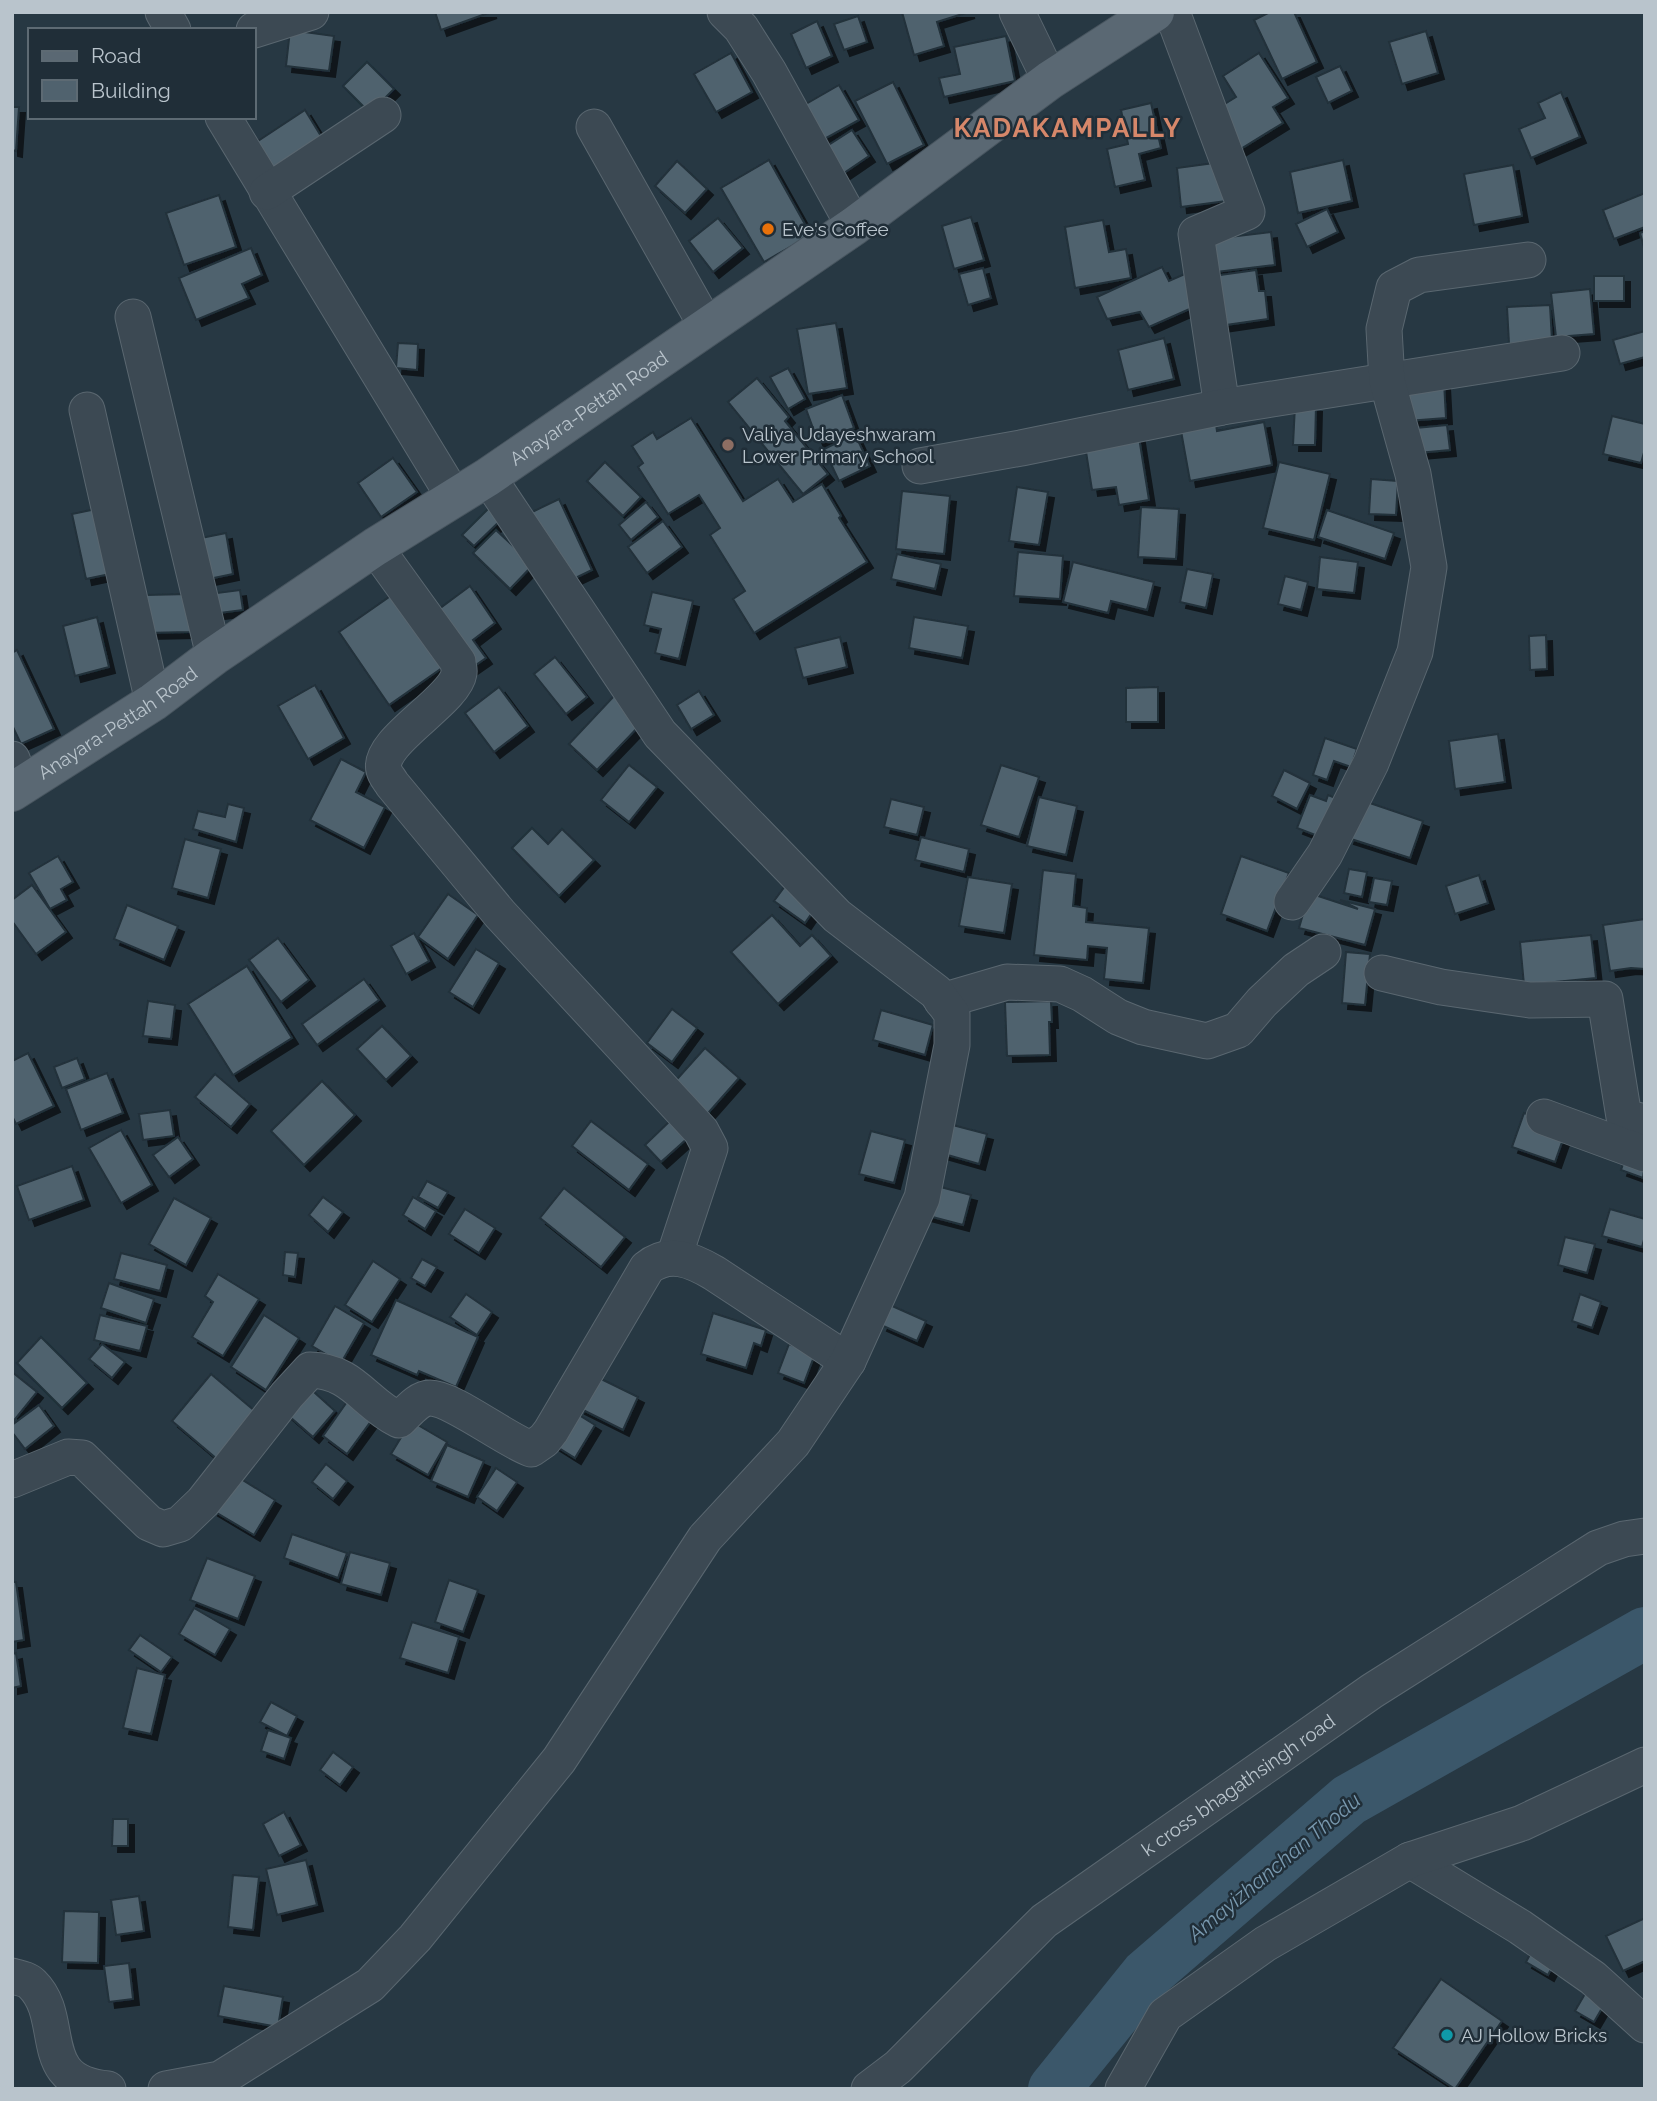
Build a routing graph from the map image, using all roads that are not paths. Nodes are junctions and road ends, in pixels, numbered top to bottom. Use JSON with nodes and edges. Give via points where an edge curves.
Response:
{"nodes":[{"id":1,"x":163,"y":12,"type":"edge"},
{"id":2,"x":311,"y":12,"type":"edge"},
{"id":3,"x":725,"y":12,"type":"edge"},
{"id":4,"x":1017,"y":12,"type":"edge"},
{"id":5,"x":1155,"y":12,"type":"edge"},
{"id":6,"x":1172,"y":12,"type":"edge"},
{"id":7,"x":172,"y":28,"type":"edge"},
{"id":8,"x":256,"y":29,"type":"edge"},
{"id":9,"x":1050,"y":80,"type":"junction"},
{"id":10,"x":383,"y":115,"type":"dead end"},
{"id":11,"x":224,"y":119,"type":"edge"},
{"id":12,"x":594,"y":127,"type":"dead end"},
{"id":13,"x":267,"y":192,"type":"junction"},
{"id":14,"x":854,"y":226,"type":"junction"},
{"id":15,"x":1528,"y":260,"type":"dead end"},
{"id":16,"x":134,"y":317,"type":"dead end"},
{"id":17,"x":707,"y":327,"type":"junction"},
{"id":18,"x":1562,"y":353,"type":"dead end"},
{"id":19,"x":1387,"y":381,"type":"junction"},
{"id":20,"x":1222,"y":407,"type":"junction"},
{"id":21,"x":87,"y":410,"type":"dead end"},
{"id":22,"x":920,"y":466,"type":"dead end"},
{"id":23,"x":488,"y":477,"type":"junction"},
{"id":24,"x":454,"y":497,"type":"junction"},
{"id":25,"x":376,"y":547,"type":"junction"},
{"id":26,"x":214,"y":656,"type":"junction"},
{"id":27,"x":153,"y":702,"type":"junction"},
{"id":28,"x":15,"y":779,"type":"edge"},
{"id":29,"x":1292,"y":902,"type":"dead end"},
{"id":30,"x":1323,"y":951,"type":"dead end"},
{"id":31,"x":1382,"y":973,"type":"dead end"},
{"id":32,"x":942,"y":1001,"type":"junction"},
{"id":33,"x":1544,"y":1117,"type":"dead end"},
{"id":34,"x":1645,"y":1122,"type":"edge"},
{"id":35,"x":1645,"y":1154,"type":"edge"},
{"id":36,"x":674,"y":1257,"type":"junction"},
{"id":37,"x":848,"y":1361,"type":"junction"},
{"id":38,"x":12,"y":1480,"type":"edge"},
{"id":39,"x":1645,"y":1536,"type":"edge"},
{"id":40,"x":1645,"y":1765,"type":"edge"},
{"id":41,"x":1410,"y":1860,"type":"junction"},
{"id":42,"x":12,"y":1976,"type":"edge"},
{"id":43,"x":1638,"y":2008,"type":"edge"},
{"id":44,"x":108,"y":2089,"type":"edge"},
{"id":45,"x":166,"y":2089,"type":"edge"},
{"id":46,"x":869,"y":2089,"type":"edge"},
{"id":47,"x":1123,"y":2089,"type":"edge"}],
"edges":[{"from":1,"to":7,"type":"street"},
{"from":2,"to":8,"type":"street"},
{"from":3,"to":14,"type":"street","via":[[769,72]]},
{"from":4,"to":9,"type":"street"},
{"from":5,"to":9,"type":"main road","name":"Anayara-Pettah Road"},
{"from":6,"to":20,"type":"street","via":[[1247,212],[1196,234]]},
{"from":9,"to":14,"type":"main road","name":"Anayara-Pettah Road"},
{"from":10,"to":13,"type":"street"},
{"from":11,"to":13,"type":"street"},
{"from":12,"to":17,"type":"street"},
{"from":13,"to":24,"type":"street"},
{"from":14,"to":17,"type":"main road","name":"Anayara-Pettah Road"},
{"from":15,"to":19,"type":"street","via":[[1419,275],[1394,288],[1384,329]]},
{"from":16,"to":26,"type":"street"},
{"from":17,"to":23,"type":"main road","name":"Anayara-Pettah Road"},
{"from":18,"to":19,"type":"street"},
{"from":19,"to":20,"type":"street"},
{"from":19,"to":29,"type":"street","via":[[1413,474],[1429,567],[1415,652],[1371,763],[1325,854]]},
{"from":20,"to":22,"type":"street"},
{"from":21,"to":27,"type":"street"},
{"from":23,"to":24,"type":"main road","name":"Anayara-Pettah Road"},
{"from":23,"to":32,"type":"street","via":[[660,734],[837,916]]},
{"from":24,"to":25,"type":"main road","name":"Anayara-Pettah Road"},
{"from":25,"to":26,"type":"main road","name":"Anayara-Pettah Road"},
{"from":25,"to":36,"type":"street","via":[[458,662],[460,674],[396,742],[384,758],[383,770],[500,914],[701,1131],[710,1148]]},
{"from":26,"to":27,"type":"main road","name":"Anayara-Pettah Road"},
{"from":27,"to":28,"type":"main road","name":"Anayara-Pettah Road"},
{"from":30,"to":32,"type":"street","via":[[1262,1002],[1238,1030],[1208,1041],[1131,1022],[1060,984],[1007,982]]},
{"from":31,"to":34,"type":"street","via":[[1441,988],[1530,1000],[1605,999],[1624,1117]]},
{"from":32,"to":37,"type":"street","via":[[951,1013],[952,1045],[922,1198]]},
{"from":33,"to":35,"type":"street"},
{"from":36,"to":37,"type":"street","via":[[715,1273]]},
{"from":36,"to":38,"type":"street","via":[[657,1259],[647,1268],[551,1431],[531,1449],[445,1401],[428,1398],[399,1420],[341,1376],[310,1370],[180,1524],[163,1529],[149,1523],[82,1458],[68,1457]]},
{"from":37,"to":45,"type":"street","via":[[793,1443],[705,1538],[559,1760],[415,1938],[370,1985],[220,2079]]},
{"from":39,"to":46,"type":"street","name":"k cross bhagathsingh road","via":[[1598,1548],[1372,1691],[1044,1921],[898,2067]]},
{"from":40,"to":41,"type":"street","via":[[1522,1823]]},
{"from":41,"to":43,"type":"street","via":[[1520,1927]]},
{"from":41,"to":47,"type":"street","via":[[1265,1944],[1166,2015]]},
{"from":42,"to":44,"type":"street","via":[[30,1982],[43,1999],[56,2057],[73,2080]]}]}
